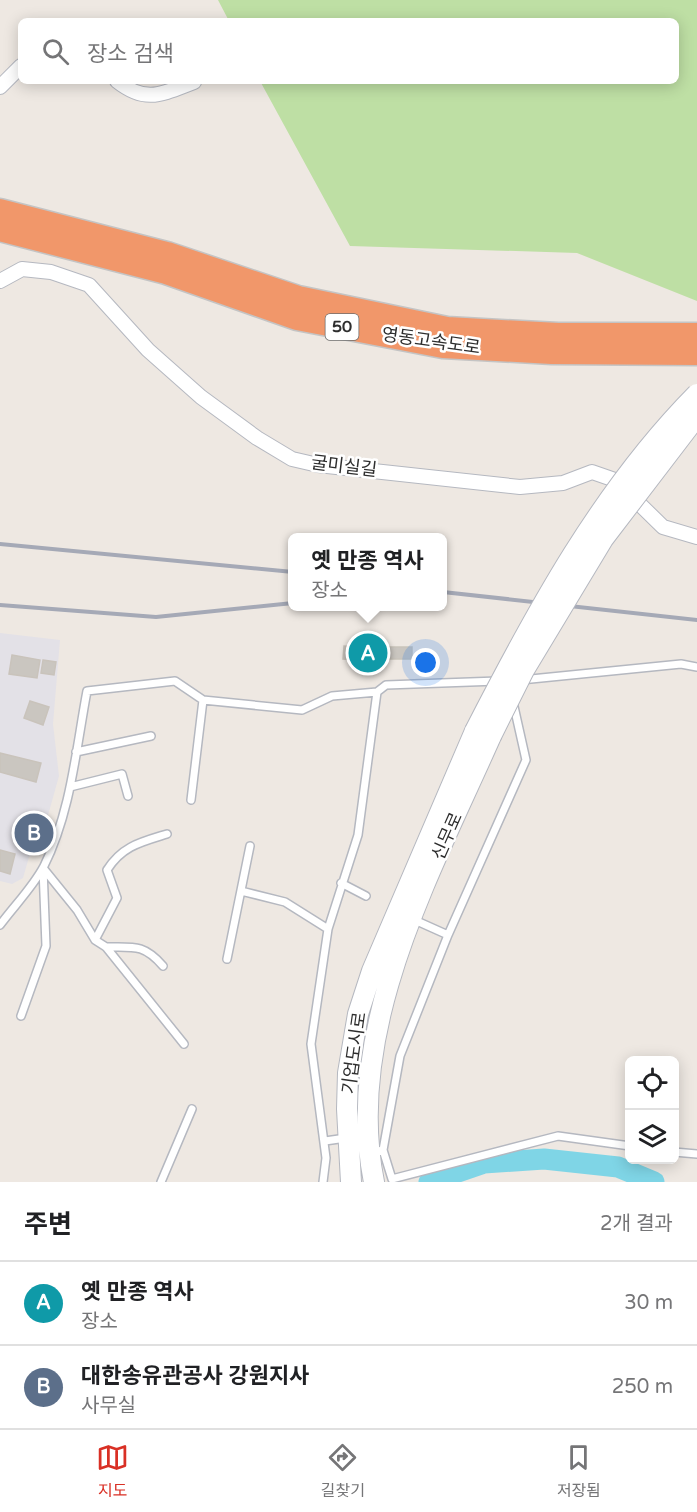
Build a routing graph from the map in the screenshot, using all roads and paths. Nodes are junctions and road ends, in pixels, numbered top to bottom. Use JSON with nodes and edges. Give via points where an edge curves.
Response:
{"nodes":[{"id":1,"x":18,"y":69,"type":"edge"},
{"id":2,"x":121,"y":84,"type":"edge"},
{"id":3,"x":187,"y":84,"type":"edge"},
{"id":4,"x":0,"y":87,"type":"edge"},
{"id":5,"x":0,"y":211,"type":"edge"},
{"id":6,"x":0,"y":229,"type":"edge"},
{"id":7,"x":0,"y":281,"type":"edge"},
{"id":8,"x":697,"y":335,"type":"edge"},
{"id":9,"x":697,"y":353,"type":"edge"},
{"id":10,"x":697,"y":394,"type":"edge"},
{"id":11,"x":697,"y":416,"type":"edge"},
{"id":12,"x":697,"y":537,"type":"edge"},
{"id":13,"x":697,"y":667,"type":"edge"},
{"id":14,"x":509,"y":680,"type":"junction"},
{"id":15,"x":377,"y":692,"type":"junction"},
{"id":16,"x":203,"y":699,"type":"junction"},
{"id":17,"x":483,"y":734,"type":"junction"},
{"id":18,"x":151,"y":736,"type":"dead end"},
{"id":19,"x":76,"y":753,"type":"junction"},
{"id":20,"x":70,"y":787,"type":"junction"},
{"id":21,"x":128,"y":796,"type":"dead end"},
{"id":22,"x":190,"y":800,"type":"dead end"},
{"id":23,"x":167,"y":834,"type":"dead end"},
{"id":24,"x":250,"y":846,"type":"dead end"},
{"id":25,"x":43,"y":868,"type":"junction"},
{"id":26,"x":341,"y":883,"type":"junction"},
{"id":27,"x":241,"y":891,"type":"junction"},
{"id":28,"x":366,"y":896,"type":"dead end"},
{"id":29,"x":419,"y":922,"type":"dead end"},
{"id":30,"x":0,"y":925,"type":"edge"},
{"id":31,"x":328,"y":929,"type":"junction"},
{"id":32,"x":396,"y":933,"type":"junction"},
{"id":33,"x":448,"y":935,"type":"junction"},
{"id":34,"x":95,"y":940,"type":"junction"},
{"id":35,"x":106,"y":947,"type":"junction"},
{"id":36,"x":227,"y":958,"type":"dead end"},
{"id":37,"x":164,"y":966,"type":"dead end"},
{"id":38,"x":21,"y":1016,"type":"dead end"},
{"id":39,"x":184,"y":1044,"type":"dead end"},
{"id":40,"x":192,"y":1109,"type":"dead end"},
{"id":41,"x":348,"y":1138,"type":"junction"},
{"id":42,"x":325,"y":1140,"type":"junction"},
{"id":43,"x":625,"y":1145,"type":"edge"},
{"id":44,"x":376,"y":1152,"type":"junction"},
{"id":45,"x":679,"y":1152,"type":"edge"},
{"id":46,"x":697,"y":1154,"type":"edge"},
{"id":47,"x":161,"y":1182,"type":"edge"},
{"id":48,"x":323,"y":1182,"type":"edge"},
{"id":49,"x":351,"y":1182,"type":"edge"},
{"id":50,"x":374,"y":1182,"type":"edge"}],
"edges":[{"from":1,"to":4,"type":"street"},
{"from":2,"to":3,"type":"street","via":[[144,97]]},
{"from":5,"to":8,"type":"highway","name":"영동고속도로","number":"50","via":[[167,254],[298,298],[447,329],[558,335]]},
{"from":6,"to":9,"type":"highway","name":"영동고속도로","number":"50","via":[[166,272],[297,318],[444,346],[552,352]]},
{"from":7,"to":12,"type":"street","name":"굴미실길","via":[[22,269],[51,272],[89,285],[148,351],[201,397],[292,459],[520,487],[563,483],[592,472],[615,480],[663,527]]},
{"from":10,"to":17,"type":"main road","bridge":true,"via":[[626,478],[584,538],[515,652]]},
{"from":11,"to":17,"type":"main road","bridge":true,"via":[[603,540]]},
{"from":13,"to":14,"type":"lane","via":[[681,664]]},
{"from":14,"to":15,"type":"lane","via":[[386,685]]},
{"from":14,"to":33,"type":"lane","via":[[526,760]]},
{"from":15,"to":16,"type":"lane","via":[[332,696],[302,710]]},
{"from":15,"to":26,"type":"lane","via":[[358,835]]},
{"from":16,"to":19,"type":"lane","via":[[174,681],[87,691]]},
{"from":16,"to":22,"type":"lane"},
{"from":17,"to":32,"type":"main road","name":"신무로"},
{"from":18,"to":19,"type":"lane"},
{"from":19,"to":20,"type":"lane"},
{"from":20,"to":21,"type":"lane","via":[[122,774]]},
{"from":20,"to":25,"type":"lane","via":[[57,838]]},
{"from":23,"to":34,"type":"lane","via":[[130,845],[116,855],[107,870],[117,898]]},
{"from":24,"to":27,"type":"lane"},
{"from":25,"to":30,"type":"lane"},
{"from":25,"to":34,"type":"lane"},
{"from":25,"to":38,"type":"lane","via":[[46,946]]},
{"from":26,"to":28,"type":"lane"},
{"from":26,"to":31,"type":"lane"},
{"from":27,"to":31,"type":"lane","via":[[285,902]]},
{"from":27,"to":36,"type":"lane"},
{"from":29,"to":33,"type":"lane"},
{"from":31,"to":42,"type":"lane","via":[[311,1044]]},
{"from":32,"to":41,"type":"main road","name":"기업도시로","via":[[364,993],[352,1045]]},
{"from":32,"to":44,"type":"main road","name":"기업도시로","via":[[370,1072],[366,1117]]},
{"from":33,"to":44,"type":"lane","via":[[400,1056]]},
{"from":34,"to":35,"type":"lane"},
{"from":35,"to":37,"type":"lane","via":[[138,947],[151,952]]},
{"from":35,"to":39,"type":"lane"},
{"from":40,"to":47,"type":"lane"},
{"from":41,"to":42,"type":"lane"},
{"from":41,"to":49,"type":"main road","name":"기업도시로"},
{"from":42,"to":48,"type":"lane"},
{"from":43,"to":44,"type":"lane","via":[[558,1136],[392,1179]]},
{"from":44,"to":50,"type":"main road","name":"기업도시로"},
{"from":45,"to":46,"type":"lane"}]}
